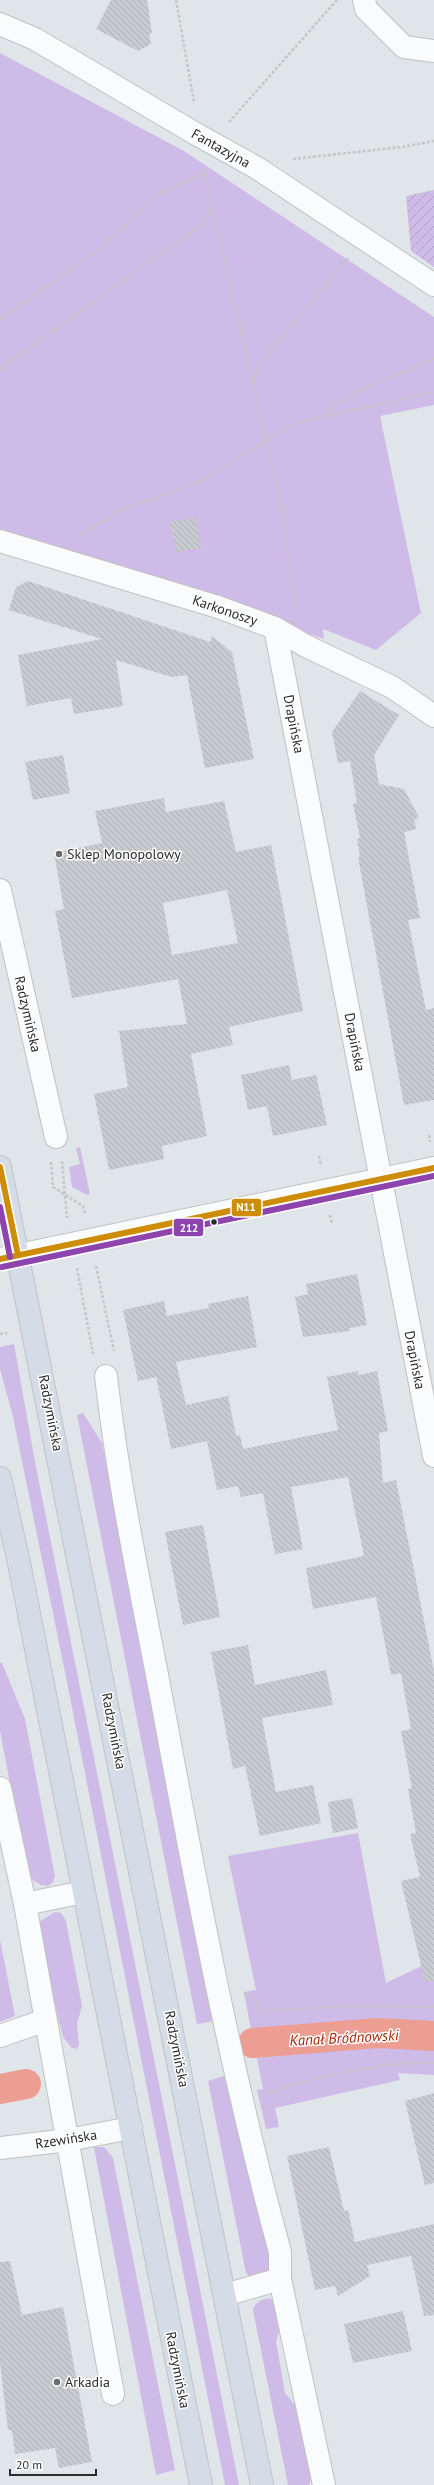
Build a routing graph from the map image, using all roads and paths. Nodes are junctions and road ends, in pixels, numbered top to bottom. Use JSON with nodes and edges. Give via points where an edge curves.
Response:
{"nodes":[{"id":1,"x":176,"y":0,"type":"edge"},
{"id":2,"x":338,"y":0,"type":"edge"},
{"id":3,"x":364,"y":0,"type":"edge"},
{"id":4,"x":0,"y":24,"type":"edge"},
{"id":5,"x":434,"y":51,"type":"edge"},
{"id":6,"x":224,"y":127,"type":"dead end"},
{"id":7,"x":196,"y":134,"type":"junction"},
{"id":8,"x":434,"y":141,"type":"edge"},
{"id":9,"x":289,"y":160,"type":"dead end"},
{"id":10,"x":205,"y":174,"type":"junction"},
{"id":11,"x":213,"y":209,"type":"junction"},
{"id":12,"x":350,"y":256,"type":"dead end"},
{"id":13,"x":434,"y":285,"type":"edge"},
{"id":14,"x":0,"y":320,"type":"edge"},
{"id":15,"x":434,"y":358,"type":"edge"},
{"id":16,"x":0,"y":369,"type":"edge"},
{"id":17,"x":253,"y":383,"type":"junction"},
{"id":18,"x":434,"y":392,"type":"edge"},
{"id":19,"x":322,"y":416,"type":"junction"},
{"id":20,"x":266,"y":442,"type":"junction"},
{"id":21,"x":0,"y":542,"type":"edge"},
{"id":22,"x":50,"y":555,"type":"junction"},
{"id":23,"x":296,"y":614,"type":"dead end"},
{"id":24,"x":275,"y":628,"type":"junction"},
{"id":25,"x":434,"y":716,"type":"edge"},
{"id":26,"x":0,"y":890,"type":"edge"},
{"id":27,"x":56,"y":1137,"type":"junction"},
{"id":28,"x":0,"y":1167,"type":"edge"},
{"id":29,"x":434,"y":1168,"type":"edge"},
{"id":30,"x":380,"y":1178,"type":"junction"},
{"id":31,"x":65,"y":1194,"type":"junction"},
{"id":32,"x":67,"y":1214,"type":"dead end"},
{"id":33,"x":86,"y":1220,"type":"dead end"},
{"id":34,"x":9,"y":1257,"type":"edge"},
{"id":35,"x":75,"y":1260,"type":"dead end"},
{"id":36,"x":95,"y":1261,"type":"dead end"},
{"id":37,"x":106,"y":1376,"type":"junction"},
{"id":38,"x":434,"y":1456,"type":"edge"},
{"id":39,"x":0,"y":1478,"type":"edge"},
{"id":40,"x":0,"y":1788,"type":"edge"},
{"id":41,"x":83,"y":1892,"type":"junction"},
{"id":42,"x":25,"y":1904,"type":"junction"},
{"id":43,"x":241,"y":1995,"type":"dead end"},
{"id":44,"x":434,"y":2007,"type":"edge"},
{"id":45,"x":46,"y":2020,"type":"junction"},
{"id":46,"x":0,"y":2036,"type":"edge"},
{"id":47,"x":434,"y":2063,"type":"edge"},
{"id":48,"x":263,"y":2093,"type":"dead end"},
{"id":49,"x":131,"y":2128,"type":"junction"},
{"id":50,"x":68,"y":2140,"type":"junction"},
{"id":51,"x":0,"y":2148,"type":"edge"},
{"id":52,"x":280,"y":2279,"type":"junction"},
{"id":53,"x":226,"y":2295,"type":"junction"},
{"id":54,"x":113,"y":2394,"type":"dead end"},
{"id":55,"x":201,"y":2485,"type":"edge"},
{"id":56,"x":262,"y":2485,"type":"edge"},
{"id":57,"x":324,"y":2485,"type":"edge"}],
"edges":[{"from":1,"to":7,"type":"path","via":[[196,112]]},
{"from":2,"to":6,"type":"path"},
{"from":3,"to":5,"type":"street","via":[[366,9],[404,47]]},
{"from":4,"to":7,"type":"street","name":"Fantazyjna","via":[[35,39]]},
{"from":7,"to":10,"type":"path"},
{"from":7,"to":13,"type":"street","name":"Fantazyjna","via":[[257,168]]},
{"from":8,"to":9,"type":"path"},
{"from":10,"to":11,"type":"path"},
{"from":10,"to":14,"type":"path","via":[[160,193],[101,248]]},
{"from":11,"to":16,"type":"path","via":[[198,227]]},
{"from":11,"to":17,"type":"path"},
{"from":12,"to":17,"type":"path","via":[[264,358]]},
{"from":15,"to":19,"type":"path","via":[[408,372],[357,391],[340,400]]},
{"from":17,"to":20,"type":"path"},
{"from":18,"to":19,"type":"path"},
{"from":19,"to":20,"type":"path","via":[[284,429]]},
{"from":20,"to":22,"type":"path","via":[[202,481],[119,511]]},
{"from":20,"to":23,"type":"path","via":[[280,500]]},
{"from":21,"to":22,"type":"street","name":"Karkonoszy"},
{"from":22,"to":24,"type":"street","name":"Karkonoszy","via":[[218,607]]},
{"from":24,"to":25,"type":"street","name":"Karkonoszy","via":[[306,646],[392,687]]},
{"from":24,"to":30,"type":"street","name":"Drapińska"},
{"from":26,"to":27,"type":"street","name":"Radzymińska"},
{"from":27,"to":31,"type":"path","via":[[65,1177]]},
{"from":27,"to":31,"type":"path","via":[[50,1150],[53,1187]]},
{"from":28,"to":34,"type":"main road","name":"Radzymińska"},
{"from":29,"to":30,"type":"street"},
{"from":30,"to":34,"type":"street"},
{"from":30,"to":38,"type":"street","name":"Drapińska"},
{"from":31,"to":32,"type":"path"},
{"from":31,"to":33,"type":"path","via":[[83,1206]]},
{"from":34,"to":53,"type":"main road","name":"Radzymińska"},
{"from":35,"to":37,"type":"path","via":[[94,1358]]},
{"from":36,"to":37,"type":"path","via":[[114,1354]]},
{"from":37,"to":52,"type":"street","via":[[114,1444],[177,1785],[234,2073],[280,2252]]},
{"from":39,"to":41,"type":"main road","name":"Radzymińska"},
{"from":40,"to":42,"type":"street"},
{"from":41,"to":42,"type":"street"},
{"from":41,"to":49,"type":"main road","name":"Radzymińska"},
{"from":42,"to":45,"type":"street"},
{"from":43,"to":44,"type":"path","via":[[249,1994],[262,2011],[348,2006]]},
{"from":45,"to":46,"type":"street"},
{"from":45,"to":50,"type":"street"},
{"from":47,"to":48,"type":"path","via":[[409,2062],[331,2075]]},
{"from":49,"to":50,"type":"street","name":"Rzewińska"},
{"from":49,"to":55,"type":"main road","name":"Radzymińska"},
{"from":50,"to":51,"type":"street","name":"Rzewińska"},
{"from":50,"to":54,"type":"street"},
{"from":52,"to":53,"type":"street"},
{"from":52,"to":57,"type":"street"},
{"from":53,"to":56,"type":"main road","name":"Radzymińska"}]}
